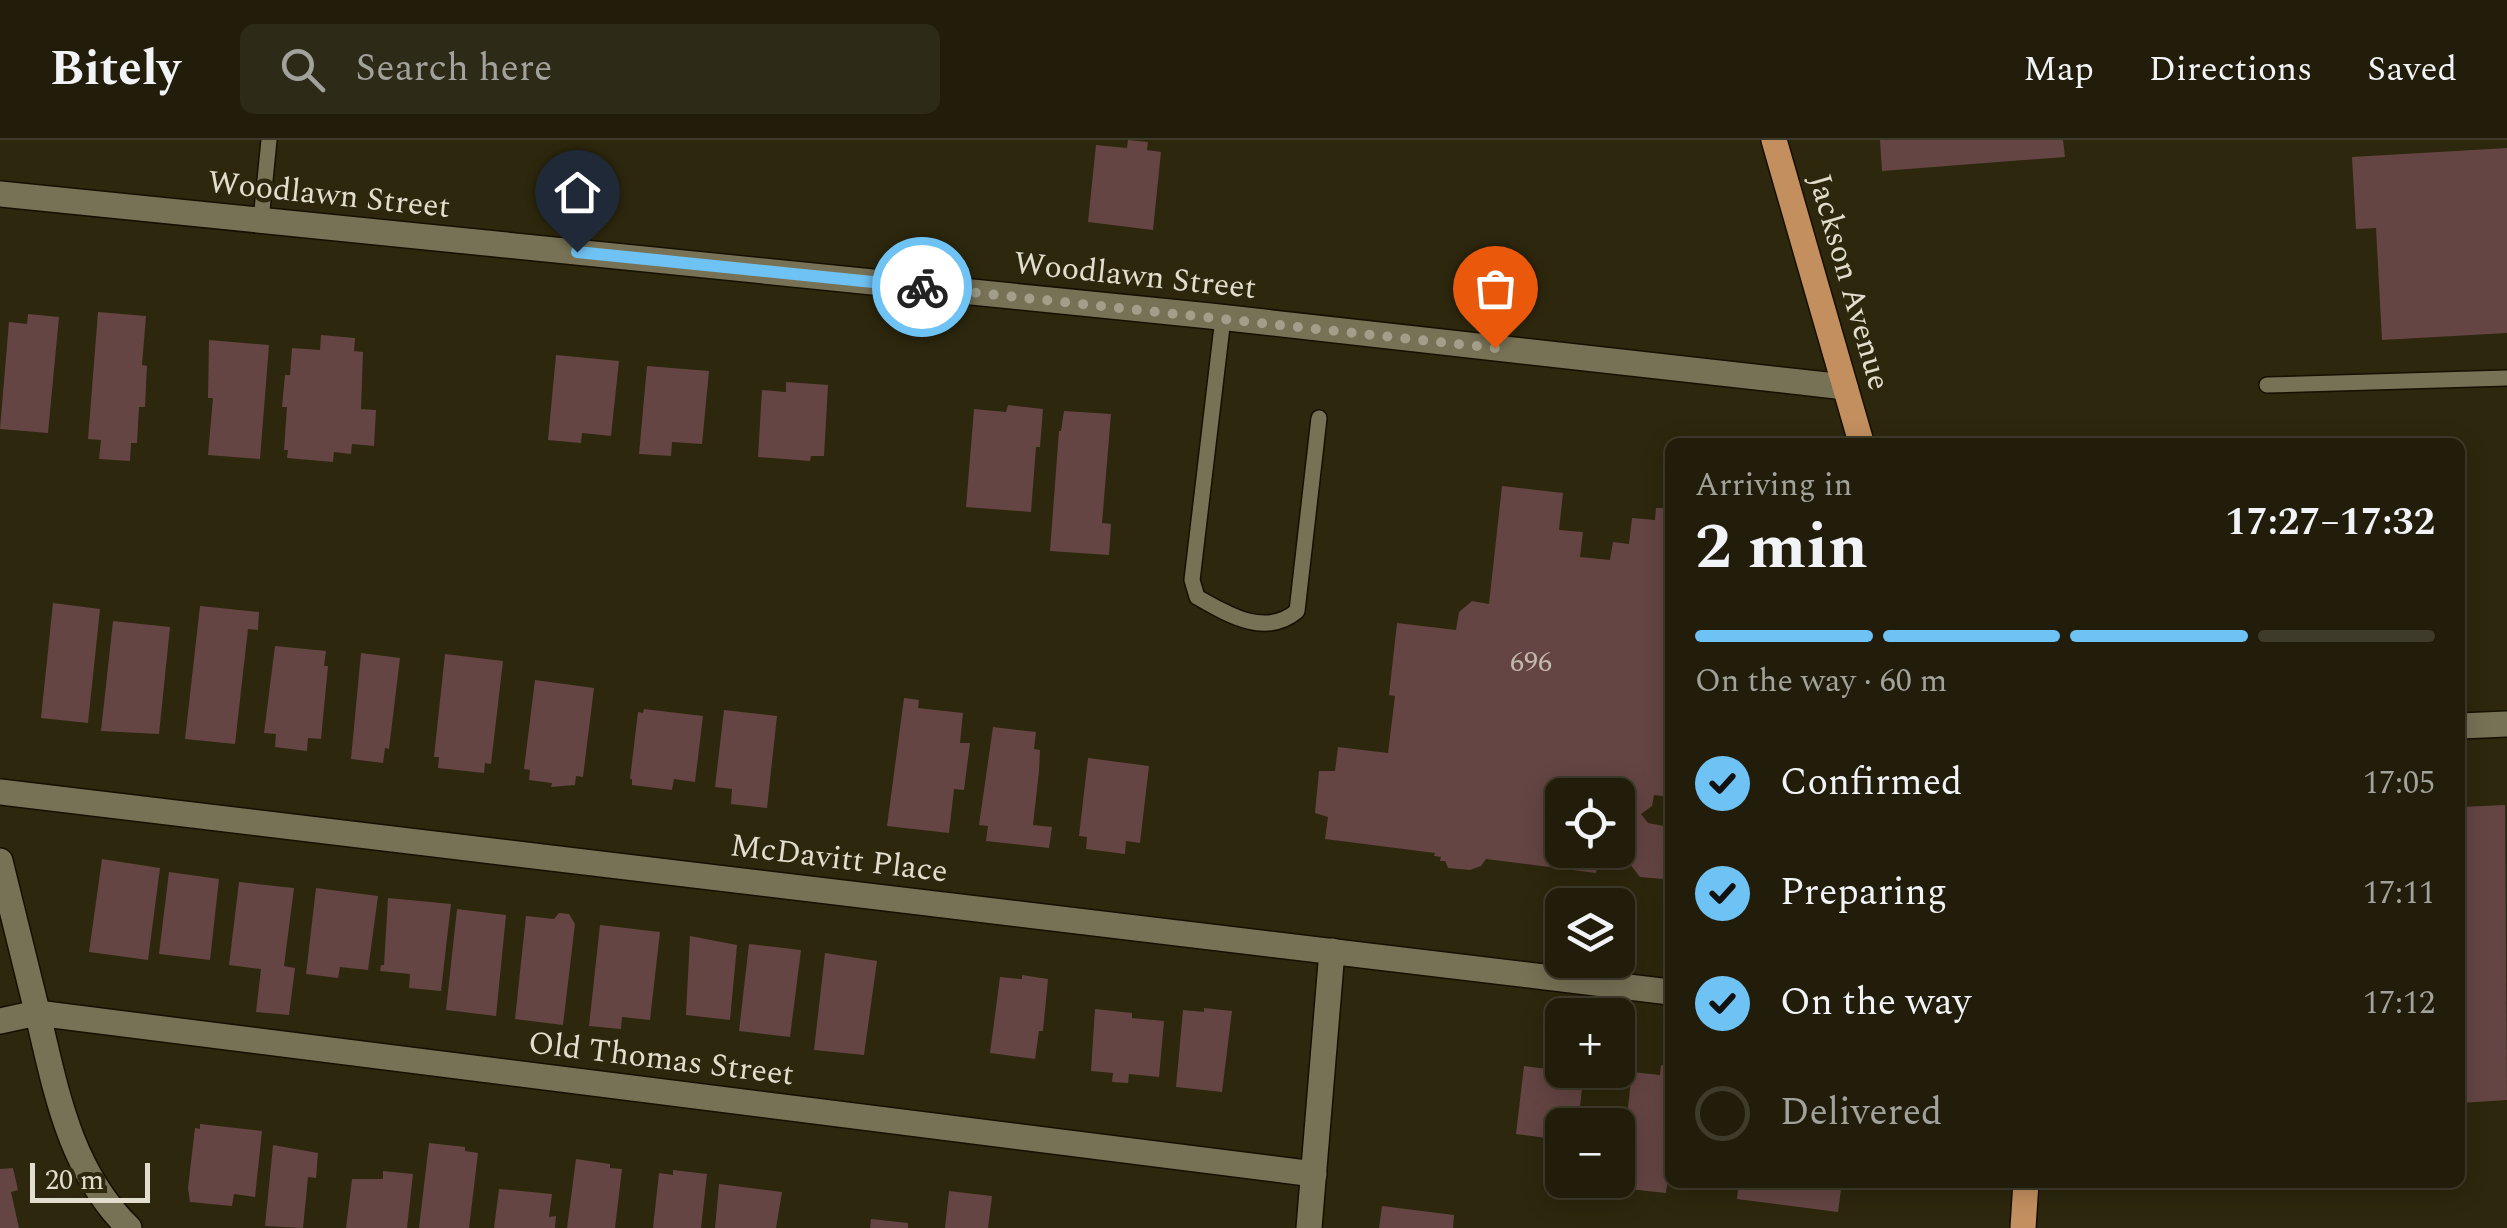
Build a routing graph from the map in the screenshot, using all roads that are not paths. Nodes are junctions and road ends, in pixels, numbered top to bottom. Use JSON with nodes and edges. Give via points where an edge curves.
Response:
{"nodes":[{"id":1,"x":269,"y":140,"type":"edge"},
{"id":2,"x":1774,"y":140,"type":"edge"},
{"id":3,"x":0,"y":194,"type":"edge"},
{"id":4,"x":260,"y":220,"type":"junction"},
{"id":5,"x":1223,"y":318,"type":"junction"},
{"id":6,"x":2507,"y":378,"type":"edge"},
{"id":7,"x":2267,"y":385,"type":"dead end"},
{"id":8,"x":1844,"y":387,"type":"junction"},
{"id":9,"x":1318,"y":418,"type":"dead end"},
{"id":10,"x":1860,"y":438,"type":"edge"},
{"id":11,"x":2507,"y":724,"type":"edge"},
{"id":12,"x":2465,"y":726,"type":"edge"},
{"id":13,"x":0,"y":792,"type":"edge"},
{"id":14,"x":0,"y":861,"type":"edge"},
{"id":15,"x":1332,"y":951,"type":"junction"},
{"id":16,"x":1665,"y":991,"type":"edge"},
{"id":17,"x":37,"y":1013,"type":"junction"},
{"id":18,"x":0,"y":1021,"type":"edge"},
{"id":19,"x":1314,"y":1174,"type":"junction"},
{"id":20,"x":2025,"y":1188,"type":"edge"},
{"id":21,"x":129,"y":1228,"type":"edge"},
{"id":22,"x":1309,"y":1228,"type":"edge"},
{"id":23,"x":2022,"y":1228,"type":"edge"}],
"edges":[{"from":1,"to":4,"type":"lane"},
{"from":2,"to":8,"type":"main road","name":"Jackson Avenue"},
{"from":3,"to":4,"type":"street","name":"Woodlawn Street"},
{"from":4,"to":5,"type":"street","name":"Woodlawn Street"},
{"from":5,"to":8,"type":"street","name":"Woodlawn Street"},
{"from":5,"to":9,"type":"lane","via":[[1192,580],[1197,597],[1240,622],[1277,621],[1296,611]]},
{"from":6,"to":7,"type":"lane"},
{"from":8,"to":10,"type":"main road","name":"Jackson Avenue"},
{"from":11,"to":12,"type":"street"},
{"from":13,"to":15,"type":"street","name":"McDavitt Place"},
{"from":14,"to":17,"type":"street"},
{"from":15,"to":16,"type":"street","name":"McDavitt Place"},
{"from":15,"to":19,"type":"street"},
{"from":17,"to":18,"type":"street","name":"Old Thomas Street"},
{"from":17,"to":19,"type":"street","name":"Old Thomas Street"},
{"from":17,"to":21,"type":"street","via":[[76,1154]]},
{"from":19,"to":22,"type":"street"},
{"from":20,"to":23,"type":"main road"}]}
